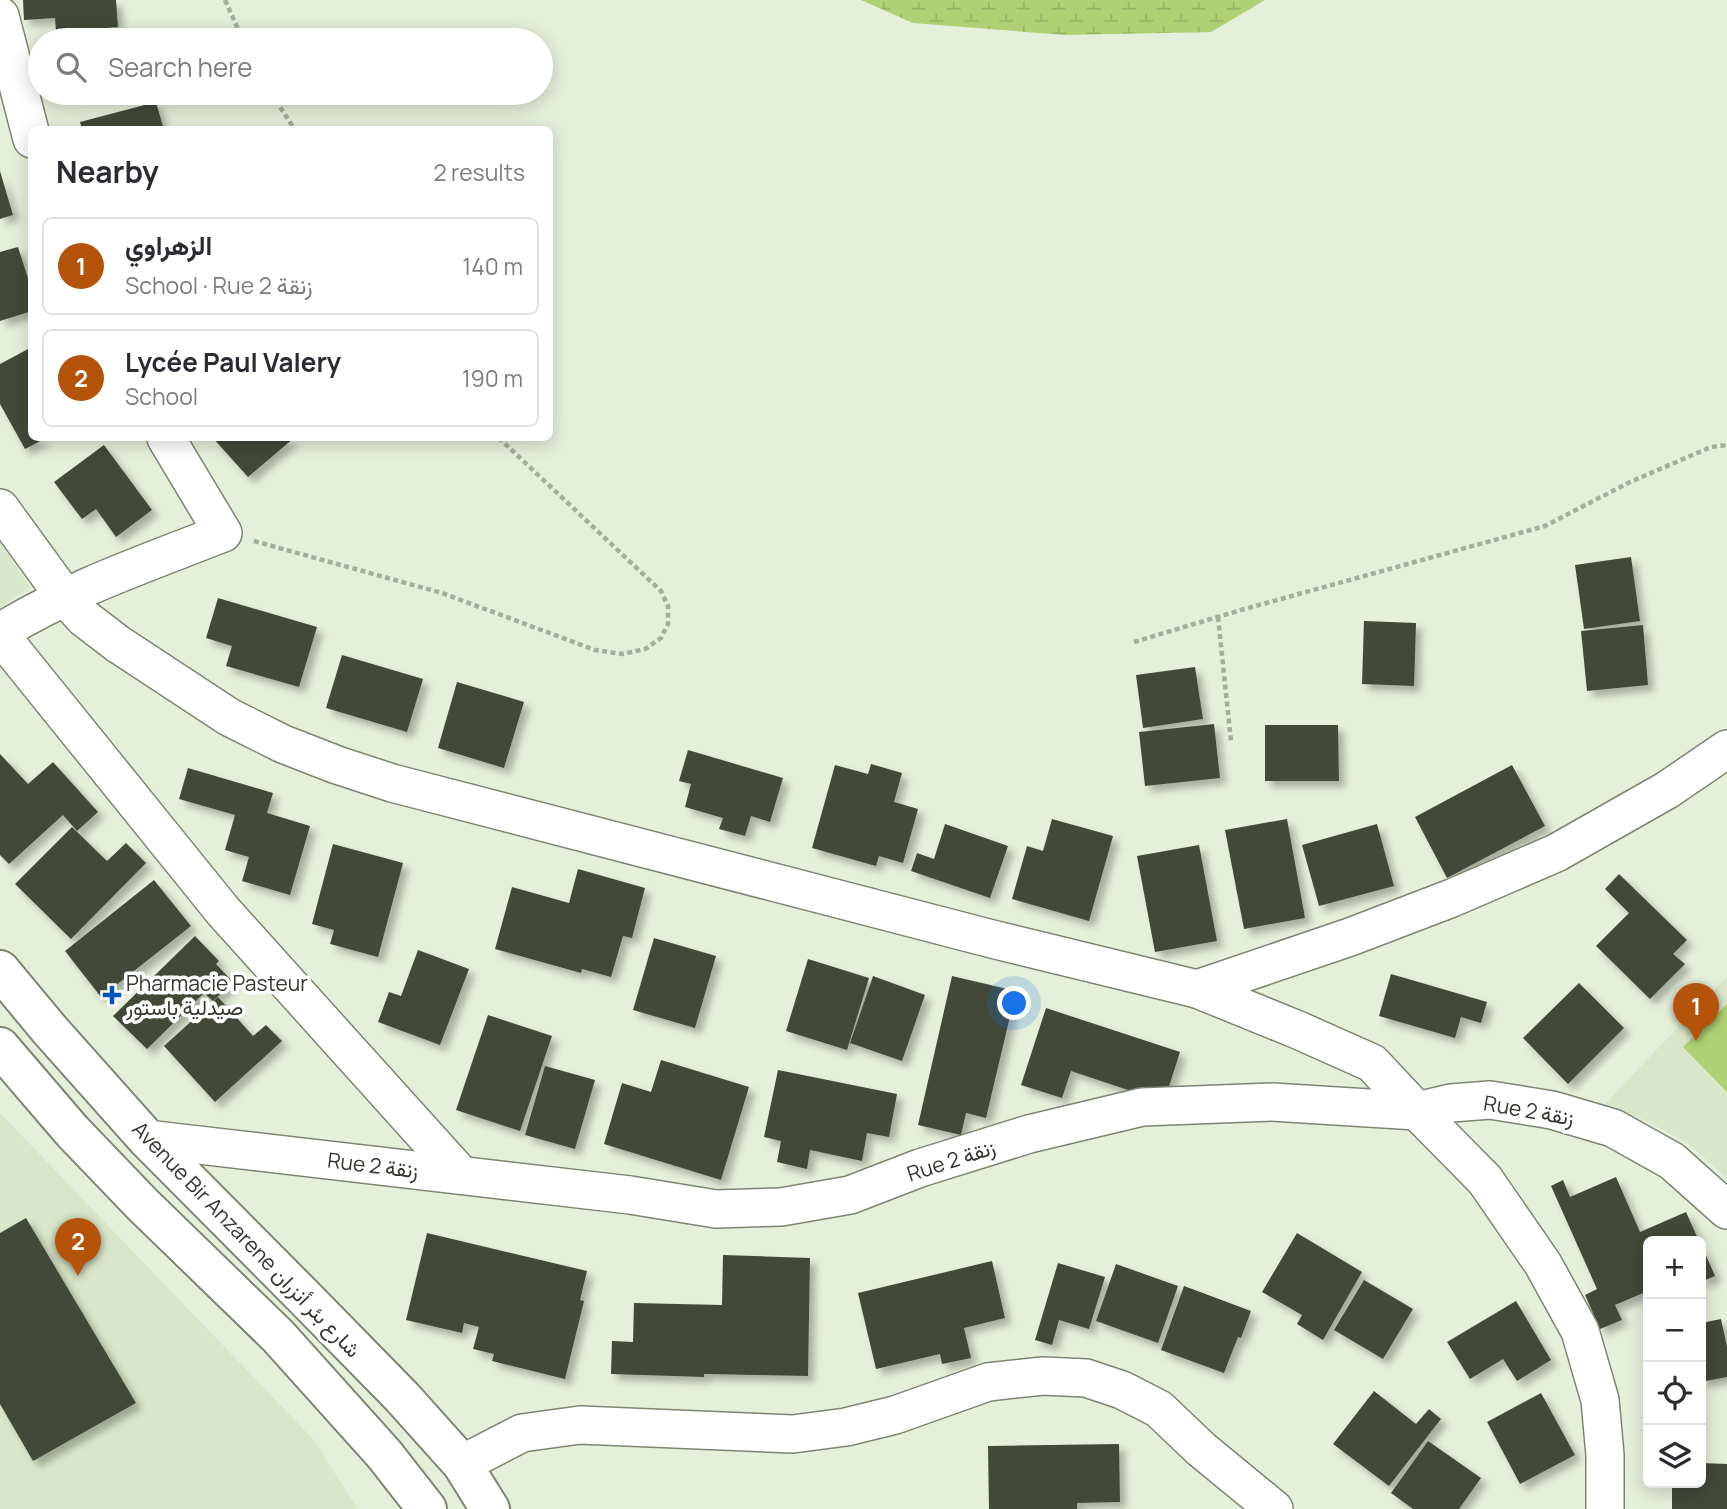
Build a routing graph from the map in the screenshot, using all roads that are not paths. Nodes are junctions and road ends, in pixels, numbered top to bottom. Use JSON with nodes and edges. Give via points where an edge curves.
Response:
{"nodes":[{"id":1,"x":0,"y":16,"type":"edge"},
{"id":2,"x":29,"y":126,"type":"edge"},
{"id":3,"x":168,"y":441,"type":"edge"},
{"id":4,"x":0,"y":508,"type":"edge"},
{"id":5,"x":64,"y":596,"type":"junction"},
{"id":6,"x":0,"y":634,"type":"edge"},
{"id":7,"x":1727,"y":749,"type":"edge"},
{"id":8,"x":0,"y":970,"type":"edge"},
{"id":9,"x":1197,"y":989,"type":"junction"},
{"id":10,"x":0,"y":1047,"type":"edge"},
{"id":11,"x":1416,"y":1111,"type":"junction"},
{"id":12,"x":147,"y":1139,"type":"junction"},
{"id":13,"x":461,"y":1175,"type":"junction"},
{"id":14,"x":1727,"y":1210,"type":"edge"},
{"id":15,"x":462,"y":1464,"type":"junction"},
{"id":16,"x":427,"y":1509,"type":"edge"},
{"id":17,"x":490,"y":1509,"type":"edge"},
{"id":18,"x":1274,"y":1509,"type":"edge"},
{"id":19,"x":1605,"y":1509,"type":"edge"}],
"edges":[{"from":1,"to":2,"type":"street"},
{"from":3,"to":5,"type":"street","via":[[223,533]]},
{"from":4,"to":5,"type":"street"},
{"from":5,"to":6,"type":"street"},
{"from":5,"to":9,"type":"street","via":[[118,644],[229,718],[337,765]]},
{"from":6,"to":13,"type":"street","via":[[223,911]]},
{"from":7,"to":9,"type":"street","via":[[1668,790],[1556,853],[1439,903]]},
{"from":8,"to":12,"type":"main road","name":"Avenue Bir Anzarene شارع بئر أنزران"},
{"from":9,"to":11,"type":"street","via":[[1372,1063]]},
{"from":10,"to":16,"type":"main road","via":[[142,1205],[278,1336]]},
{"from":11,"to":13,"type":"street","name":"Rue 2 زنقة","via":[[1272,1102],[1142,1107],[1029,1134],[850,1195],[780,1207],[716,1209]]},
{"from":11,"to":14,"type":"street","name":"Rue 2 زنقة","via":[[1490,1100],[1552,1110],[1613,1128],[1672,1161]]},
{"from":11,"to":19,"type":"street","via":[[1485,1180],[1544,1264],[1580,1331],[1600,1399]]},
{"from":12,"to":13,"type":"street","name":"Rue 2 زنقة"},
{"from":12,"to":15,"type":"main road","name":"Avenue Bir Anzarene شارع بئر أنزران","via":[[402,1397]]},
{"from":15,"to":17,"type":"main road","name":"Avenue Bir Anzarene شارع بئر أنزران"},
{"from":15,"to":18,"type":"street","via":[[522,1433],[580,1425],[793,1434],[895,1415],[988,1382],[1043,1376],[1086,1378],[1159,1409]]}]}
